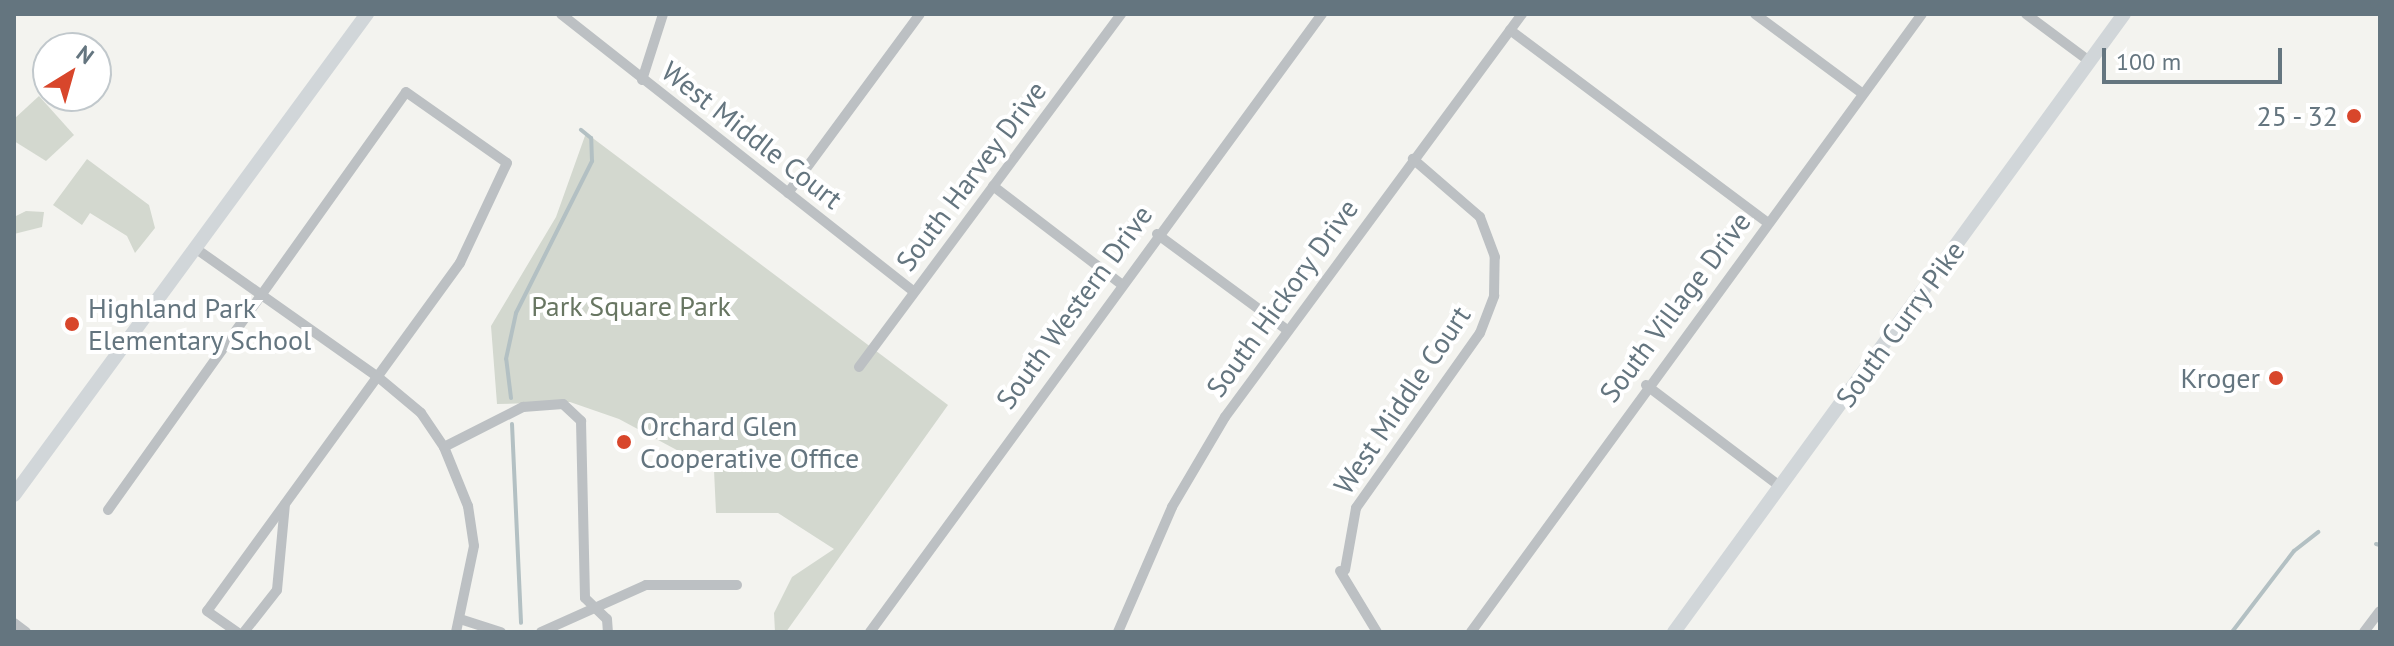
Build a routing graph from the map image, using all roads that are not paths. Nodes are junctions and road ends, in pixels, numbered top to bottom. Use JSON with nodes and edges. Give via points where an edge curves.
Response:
{"nodes":[{"id":1,"x":367,"y":14,"type":"edge"},
{"id":2,"x":561,"y":14,"type":"edge"},
{"id":3,"x":663,"y":14,"type":"edge"},
{"id":4,"x":920,"y":14,"type":"edge"},
{"id":5,"x":1121,"y":14,"type":"edge"},
{"id":6,"x":1322,"y":14,"type":"edge"},
{"id":7,"x":1522,"y":14,"type":"edge"},
{"id":8,"x":1755,"y":14,"type":"edge"},
{"id":9,"x":1922,"y":14,"type":"edge"},
{"id":10,"x":2026,"y":14,"type":"edge"},
{"id":11,"x":2124,"y":14,"type":"edge"},
{"id":12,"x":1510,"y":30,"type":"junction"},
{"id":13,"x":2088,"y":60,"type":"junction"},
{"id":14,"x":642,"y":80,"type":"junction"},
{"id":15,"x":1863,"y":94,"type":"junction"},
{"id":16,"x":1413,"y":159,"type":"junction"},
{"id":17,"x":993,"y":186,"type":"junction"},
{"id":18,"x":788,"y":193,"type":"junction"},
{"id":19,"x":1767,"y":222,"type":"junction"},
{"id":20,"x":1157,"y":234,"type":"junction"},
{"id":21,"x":195,"y":248,"type":"junction"},
{"id":22,"x":1120,"y":283,"type":"junction"},
{"id":23,"x":914,"y":292,"type":"junction"},
{"id":24,"x":262,"y":296,"type":"junction"},
{"id":25,"x":1286,"y":329,"type":"junction"},
{"id":26,"x":859,"y":367,"type":"dead end"},
{"id":27,"x":378,"y":377,"type":"junction"},
{"id":28,"x":1646,"y":385,"type":"junction"},
{"id":29,"x":444,"y":447,"type":"junction"},
{"id":30,"x":1781,"y":487,"type":"junction"},
{"id":31,"x":14,"y":495,"type":"edge"},
{"id":32,"x":286,"y":502,"type":"junction"},
{"id":33,"x":108,"y":510,"type":"dead end"},
{"id":34,"x":737,"y":585,"type":"dead end"},
{"id":35,"x":593,"y":604,"type":"junction"},
{"id":36,"x":2380,"y":611,"type":"edge"},
{"id":37,"x":463,"y":620,"type":"junction"},
{"id":38,"x":14,"y":623,"type":"edge"},
{"id":39,"x":26,"y":632,"type":"edge"},
{"id":40,"x":237,"y":632,"type":"edge"},
{"id":41,"x":244,"y":632,"type":"edge"},
{"id":42,"x":456,"y":632,"type":"edge"},
{"id":43,"x":501,"y":632,"type":"edge"},
{"id":44,"x":541,"y":632,"type":"edge"},
{"id":45,"x":608,"y":632,"type":"edge"},
{"id":46,"x":870,"y":632,"type":"edge"},
{"id":47,"x":1118,"y":632,"type":"edge"},
{"id":48,"x":1377,"y":632,"type":"edge"},
{"id":49,"x":1471,"y":632,"type":"edge"},
{"id":50,"x":1674,"y":632,"type":"edge"},
{"id":51,"x":2364,"y":632,"type":"edge"}],
"edges":[{"from":1,"to":21,"type":"main road"},
{"from":2,"to":14,"type":"street","name":"West Middle Court"},
{"from":3,"to":14,"type":"street"},
{"from":4,"to":18,"type":"street"},
{"from":5,"to":17,"type":"street","name":"South Harvey Drive"},
{"from":6,"to":20,"type":"street","name":"South Western Drive"},
{"from":7,"to":12,"type":"street","name":"South Hickory Drive"},
{"from":8,"to":15,"type":"street"},
{"from":9,"to":15,"type":"street","name":"South Village Drive"},
{"from":10,"to":13,"type":"street"},
{"from":11,"to":13,"type":"main road","name":"South Curry Pike"},
{"from":12,"to":16,"type":"street","name":"South Hickory Drive"},
{"from":12,"to":19,"type":"street"},
{"from":13,"to":30,"type":"main road","name":"South Curry Pike"},
{"from":14,"to":18,"type":"street","name":"West Middle Court"},
{"from":15,"to":19,"type":"street","name":"South Village Drive"},
{"from":16,"to":25,"type":"street","name":"South Hickory Drive"},
{"from":16,"to":48,"type":"street","name":"West Middle Court","via":[[1474,208],[1497,257],[1488,318],[1359,503],[1342,570],[1360,613]]},
{"from":17,"to":22,"type":"street"},
{"from":17,"to":23,"type":"street","name":"South Harvey Drive"},
{"from":18,"to":23,"type":"street","name":"West Middle Court"},
{"from":19,"to":28,"type":"street","name":"South Village Drive"},
{"from":20,"to":22,"type":"street","name":"South Western Drive"},
{"from":20,"to":25,"type":"street"},
{"from":21,"to":24,"type":"street"},
{"from":21,"to":31,"type":"main road"},
{"from":22,"to":46,"type":"street","name":"South Western Drive"},
{"from":23,"to":26,"type":"street","name":"South Harvey Drive"},
{"from":24,"to":27,"type":"street"},
{"from":24,"to":27,"type":"street","via":[[406,92],[507,163],[460,263]]},
{"from":24,"to":33,"type":"street"},
{"from":25,"to":47,"type":"street","name":"South Hickory Drive","via":[[1183,486]]},
{"from":27,"to":29,"type":"street","via":[[421,413]]},
{"from":27,"to":32,"type":"street"},
{"from":28,"to":30,"type":"street"},
{"from":28,"to":49,"type":"street","name":"South Village Drive"},
{"from":29,"to":35,"type":"street","via":[[523,407],[563,404],[581,421],[585,598]]},
{"from":29,"to":37,"type":"street","via":[[468,506],[474,546]]},
{"from":30,"to":50,"type":"main road","name":"South Curry Pike"},
{"from":32,"to":40,"type":"street","via":[[207,611]]},
{"from":32,"to":41,"type":"street","via":[[277,590]]},
{"from":34,"to":35,"type":"street","via":[[646,585]]},
{"from":35,"to":44,"type":"street"},
{"from":35,"to":45,"type":"street"},
{"from":36,"to":51,"type":"street"},
{"from":37,"to":42,"type":"street"},
{"from":37,"to":43,"type":"street"},
{"from":38,"to":39,"type":"street"}]}
